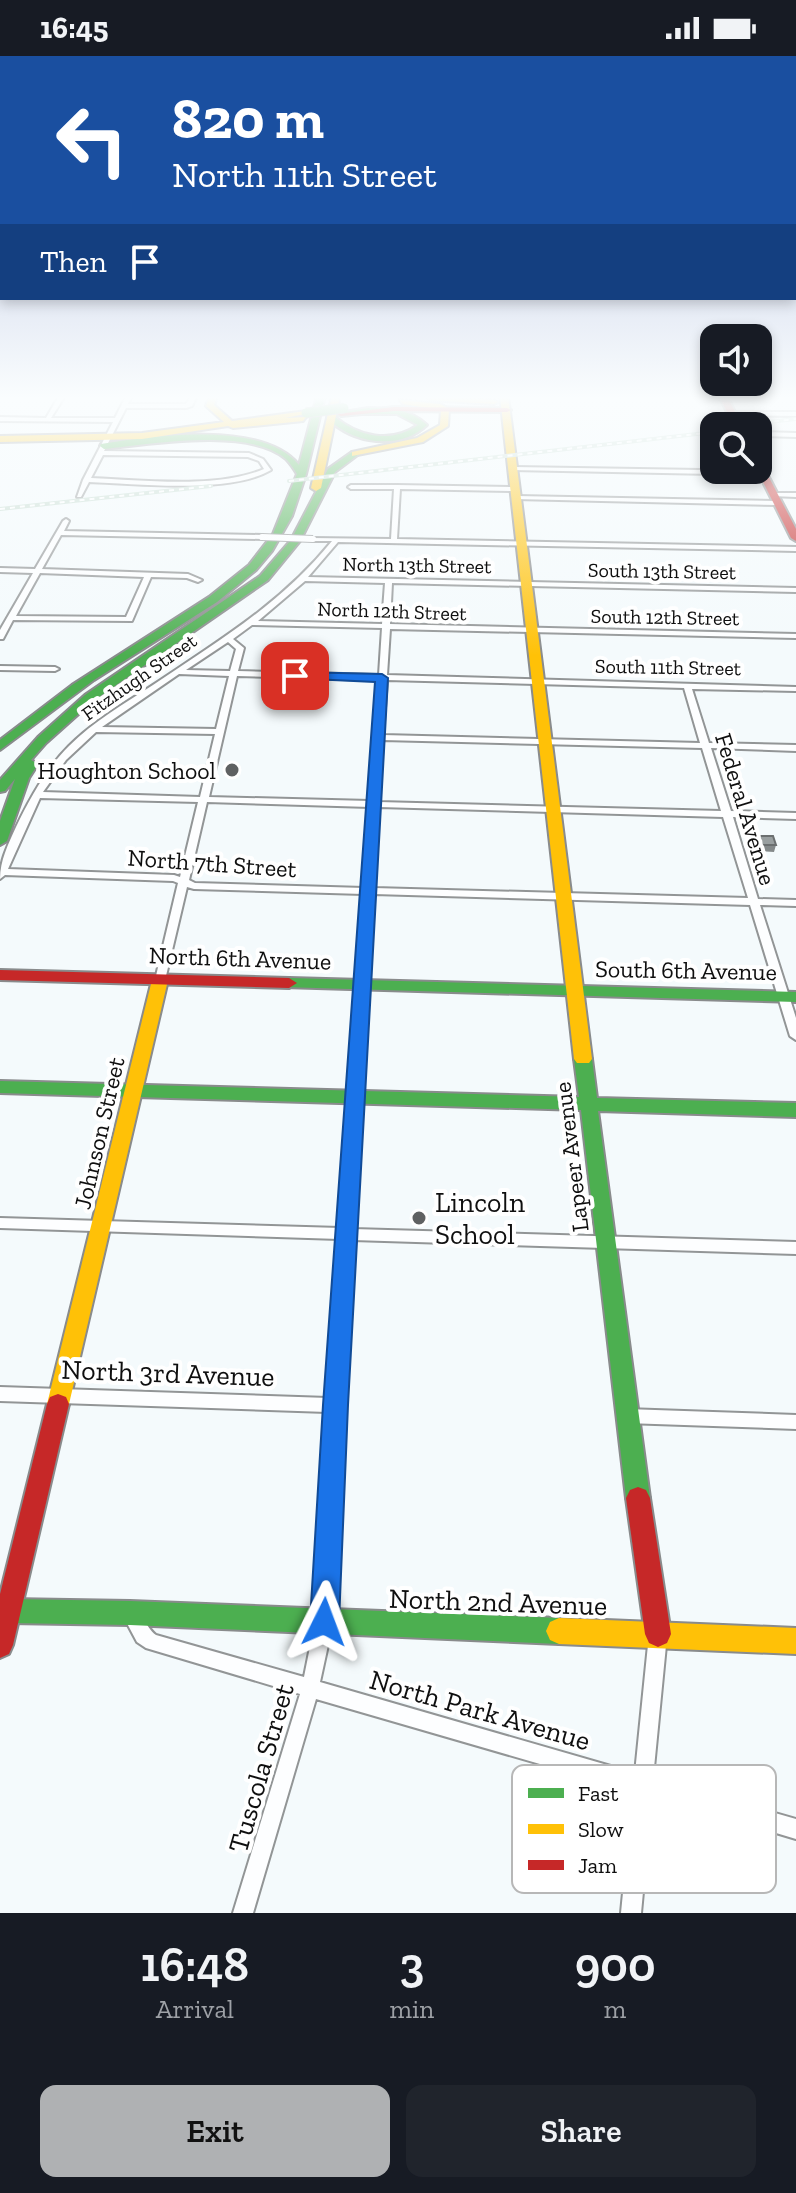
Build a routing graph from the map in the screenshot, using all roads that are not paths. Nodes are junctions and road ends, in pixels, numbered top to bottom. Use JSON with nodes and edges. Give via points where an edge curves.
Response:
{"nodes":[{"id":1,"x":85,"y":483,"type":"edge"},
{"id":2,"x":299,"y":483,"type":"edge"},
{"id":3,"x":316,"y":483,"type":"edge"},
{"id":4,"x":325,"y":483,"type":"edge"},
{"id":5,"x":515,"y":483,"type":"edge"},
{"id":6,"x":768,"y":484,"type":"edge"},
{"id":7,"x":351,"y":487,"type":"dead end"},
{"id":8,"x":397,"y":487,"type":"junction"},
{"id":9,"x":516,"y":493,"type":"junction"},
{"id":10,"x":796,"y":495,"type":"edge"},
{"id":11,"x":79,"y":496,"type":"dead end"},
{"id":12,"x":776,"y":499,"type":"junction"},
{"id":13,"x":314,"y":500,"type":"junction"},
{"id":14,"x":66,"y":521,"type":"dead end"},
{"id":15,"x":59,"y":533,"type":"junction"},
{"id":16,"x":796,"y":538,"type":"edge"},
{"id":17,"x":337,"y":539,"type":"junction"},
{"id":18,"x":394,"y":540,"type":"junction"},
{"id":19,"x":522,"y":543,"type":"junction"},
{"id":20,"x":796,"y":549,"type":"edge"},
{"id":21,"x":0,"y":570,"type":"edge"},
{"id":22,"x":38,"y":571,"type":"junction"},
{"id":23,"x":663,"y":573,"type":"dead end"},
{"id":24,"x":148,"y":575,"type":"junction"},
{"id":25,"x":306,"y":579,"type":"junction"},
{"id":26,"x":198,"y":580,"type":"dead end"},
{"id":27,"x":389,"y":581,"type":"junction"},
{"id":28,"x":527,"y":584,"type":"junction"},
{"id":29,"x":666,"y":587,"type":"junction"},
{"id":30,"x":796,"y":590,"type":"edge"},
{"id":31,"x":0,"y":611,"type":"edge"},
{"id":32,"x":13,"y":614,"type":"junction"},
{"id":33,"x":250,"y":623,"type":"junction"},
{"id":34,"x":385,"y":627,"type":"junction"},
{"id":35,"x":532,"y":631,"type":"junction"},
{"id":36,"x":796,"y":636,"type":"edge"},
{"id":37,"x":0,"y":637,"type":"edge"},
{"id":38,"x":227,"y":638,"type":"junction"},
{"id":39,"x":0,"y":668,"type":"edge"},
{"id":40,"x":55,"y":669,"type":"dead end"},
{"id":41,"x":176,"y":672,"type":"junction"},
{"id":42,"x":234,"y":674,"type":"junction"},
{"id":43,"x":382,"y":678,"type":"junction"},
{"id":44,"x":538,"y":682,"type":"junction"},
{"id":45,"x":687,"y":686,"type":"junction"},
{"id":46,"x":796,"y":689,"type":"edge"},
{"id":47,"x":80,"y":705,"type":"junction"},
{"id":48,"x":44,"y":712,"type":"junction"},
{"id":49,"x":94,"y":729,"type":"junction"},
{"id":50,"x":219,"y":732,"type":"junction"},
{"id":51,"x":378,"y":737,"type":"junction"},
{"id":52,"x":545,"y":741,"type":"junction"},
{"id":53,"x":706,"y":745,"type":"junction"},
{"id":54,"x":0,"y":746,"type":"edge"},
{"id":55,"x":796,"y":748,"type":"edge"},
{"id":56,"x":0,"y":758,"type":"edge"},
{"id":57,"x":0,"y":788,"type":"edge"},
{"id":58,"x":38,"y":795,"type":"junction"},
{"id":59,"x":204,"y":800,"type":"junction"},
{"id":60,"x":374,"y":805,"type":"junction"},
{"id":61,"x":553,"y":809,"type":"junction"},
{"id":62,"x":727,"y":815,"type":"junction"},
{"id":63,"x":796,"y":816,"type":"edge"},
{"id":64,"x":0,"y":841,"type":"edge"},
{"id":65,"x":1,"y":874,"type":"edge"},
{"id":66,"x":184,"y":882,"type":"junction"},
{"id":67,"x":368,"y":891,"type":"junction"},
{"id":68,"x":563,"y":896,"type":"junction"},
{"id":69,"x":754,"y":902,"type":"junction"},
{"id":70,"x":796,"y":903,"type":"edge"},
{"id":71,"x":0,"y":975,"type":"edge"},
{"id":72,"x":160,"y":980,"type":"junction"},
{"id":73,"x":362,"y":985,"type":"junction"},
{"id":74,"x":575,"y":991,"type":"junction"},
{"id":75,"x":790,"y":996,"type":"edge"},
{"id":76,"x":796,"y":1036,"type":"edge"},
{"id":77,"x":0,"y":1087,"type":"edge"},
{"id":78,"x":133,"y":1091,"type":"junction"},
{"id":79,"x":355,"y":1097,"type":"junction"},
{"id":80,"x":589,"y":1105,"type":"junction"},
{"id":81,"x":796,"y":1110,"type":"edge"},
{"id":82,"x":0,"y":1223,"type":"edge"},
{"id":83,"x":101,"y":1227,"type":"junction"},
{"id":84,"x":347,"y":1235,"type":"junction"},
{"id":85,"x":606,"y":1243,"type":"junction"},
{"id":86,"x":796,"y":1248,"type":"edge"},
{"id":87,"x":0,"y":1394,"type":"edge"},
{"id":88,"x":59,"y":1396,"type":"junction"},
{"id":89,"x":335,"y":1405,"type":"junction"},
{"id":90,"x":626,"y":1416,"type":"junction"},
{"id":91,"x":796,"y":1422,"type":"edge"},
{"id":92,"x":4,"y":1611,"type":"edge"},
{"id":93,"x":130,"y":1613,"type":"junction"},
{"id":94,"x":324,"y":1622,"type":"junction"},
{"id":95,"x":658,"y":1634,"type":"junction"},
{"id":96,"x":796,"y":1641,"type":"edge"},
{"id":97,"x":0,"y":1645,"type":"edge"},
{"id":98,"x":310,"y":1689,"type":"junction"},
{"id":99,"x":570,"y":1765,"type":"edge"},
{"id":100,"x":647,"y":1765,"type":"edge"},
{"id":101,"x":776,"y":1823,"type":"edge"},
{"id":102,"x":796,"y":1829,"type":"edge"},
{"id":103,"x":633,"y":1893,"type":"edge"},
{"id":104,"x":243,"y":1913,"type":"edge"},
{"id":105,"x":631,"y":1913,"type":"edge"}],
"edges":[{"from":1,"to":11,"type":"street"},
{"from":2,"to":48,"type":"main road","via":[[287,517],[255,565]]},
{"from":3,"to":13,"type":"main road"},
{"from":4,"to":13,"type":"main road"},
{"from":5,"to":9,"type":"main road","name":"Lapeer Avenue"},
{"from":6,"to":12,"type":"main road"},
{"from":7,"to":8,"type":"street"},
{"from":8,"to":9,"type":"street"},
{"from":8,"to":18,"type":"street"},
{"from":9,"to":12,"type":"street"},
{"from":9,"to":19,"type":"main road","name":"Lapeer Avenue"},
{"from":10,"to":12,"type":"street"},
{"from":12,"to":16,"type":"main road"},
{"from":13,"to":47,"type":"main road","via":[[286,555],[256,585]]},
{"from":14,"to":15,"type":"street"},
{"from":15,"to":17,"type":"street","bridge":true},
{"from":15,"to":22,"type":"street"},
{"from":17,"to":18,"type":"street"},
{"from":17,"to":25,"type":"street","name":"Fitzhugh Street"},
{"from":18,"to":19,"type":"street"},
{"from":19,"to":20,"type":"street"},
{"from":19,"to":28,"type":"main road","name":"Lapeer Avenue"},
{"from":21,"to":22,"type":"street"},
{"from":22,"to":24,"type":"street"},
{"from":22,"to":32,"type":"street"},
{"from":23,"to":29,"type":"street"},
{"from":24,"to":26,"type":"street"},
{"from":24,"to":32,"type":"street","via":[[129,619]]},
{"from":25,"to":27,"type":"street","name":"North 13th Street"},
{"from":25,"to":33,"type":"street","name":"Fitzhugh Street"},
{"from":27,"to":28,"type":"street","name":"North 13th Street"},
{"from":27,"to":34,"type":"street","name":"Tuscola Street"},
{"from":28,"to":29,"type":"street","name":"South 13th Street"},
{"from":28,"to":35,"type":"main road","name":"Lapeer Avenue"},
{"from":29,"to":30,"type":"street","name":"South 13th Street"},
{"from":31,"to":32,"type":"street"},
{"from":32,"to":37,"type":"street"},
{"from":33,"to":34,"type":"street","name":"North 12th Street"},
{"from":33,"to":38,"type":"street","name":"Fitzhugh Street"},
{"from":34,"to":35,"type":"street","name":"North 12th Street"},
{"from":34,"to":43,"type":"street","name":"Tuscola Street"},
{"from":35,"to":36,"type":"street","name":"South 12th Street"},
{"from":35,"to":44,"type":"main road","name":"Lapeer Avenue"},
{"from":38,"to":41,"type":"street","name":"Fitzhugh Street"},
{"from":38,"to":42,"type":"street","name":"Johnson Street","via":[[240,648]]},
{"from":39,"to":40,"type":"street"},
{"from":41,"to":42,"type":"street","name":"South 11th Street"},
{"from":41,"to":49,"type":"street","name":"Fitzhugh Street"},
{"from":42,"to":43,"type":"street","name":"South 11th Street"},
{"from":42,"to":50,"type":"street","name":"Johnson Street"},
{"from":43,"to":44,"type":"street","name":"South 11th Street"},
{"from":43,"to":51,"type":"street","name":"Tuscola Street"},
{"from":44,"to":45,"type":"street","name":"South 11th Street"},
{"from":44,"to":52,"type":"main road","name":"Lapeer Avenue"},
{"from":45,"to":46,"type":"street","name":"South 11th Street"},
{"from":45,"to":53,"type":"street","name":"Federal Avenue"},
{"from":47,"to":57,"type":"main road","via":[[38,742]]},
{"from":47,"to":64,"type":"main road","via":[[22,778]]},
{"from":48,"to":54,"type":"main road"},
{"from":48,"to":56,"type":"main road"},
{"from":49,"to":50,"type":"street"},
{"from":49,"to":58,"type":"street","name":"Fitzhugh Street","via":[[63,758]]},
{"from":50,"to":59,"type":"street","name":"Johnson Street"},
{"from":51,"to":52,"type":"street"},
{"from":51,"to":60,"type":"street","name":"Tuscola Street"},
{"from":52,"to":53,"type":"street"},
{"from":52,"to":61,"type":"main road","name":"Lapeer Avenue"},
{"from":53,"to":55,"type":"street"},
{"from":53,"to":62,"type":"street","name":"Federal Avenue"},
{"from":58,"to":59,"type":"street"},
{"from":58,"to":65,"type":"street","name":"Fitzhugh Street"},
{"from":59,"to":60,"type":"street"},
{"from":59,"to":66,"type":"street","name":"Johnson Street"},
{"from":60,"to":61,"type":"street"},
{"from":60,"to":67,"type":"street","name":"Tuscola Street"},
{"from":61,"to":62,"type":"street"},
{"from":61,"to":68,"type":"main road","name":"Lapeer Avenue"},
{"from":62,"to":63,"type":"street"},
{"from":62,"to":69,"type":"street","name":"Federal Avenue"},
{"from":65,"to":66,"type":"street","name":"North 7th Street"},
{"from":66,"to":67,"type":"street","name":"North 7th Street"},
{"from":66,"to":72,"type":"street","name":"Johnson Street"},
{"from":67,"to":68,"type":"street","name":"North 7th Street"},
{"from":67,"to":73,"type":"street","name":"Tuscola Street"},
{"from":68,"to":69,"type":"street","name":"North 7th Street"},
{"from":68,"to":74,"type":"main road","name":"Lapeer Avenue"},
{"from":69,"to":70,"type":"street","name":"North 7th Street"},
{"from":69,"to":75,"type":"street","name":"Federal Avenue"},
{"from":71,"to":72,"type":"main road","name":"North 6th Avenue"},
{"from":72,"to":73,"type":"main road","name":"North 6th Avenue"},
{"from":72,"to":78,"type":"main road","name":"Johnson Street"},
{"from":73,"to":74,"type":"main road","name":"North 6th Avenue"},
{"from":73,"to":79,"type":"street","name":"Tuscola Street"},
{"from":74,"to":75,"type":"main road","name":"South 6th Avenue"},
{"from":74,"to":80,"type":"main road","name":"Lapeer Avenue"},
{"from":75,"to":76,"type":"street","name":"Federal Avenue"},
{"from":77,"to":78,"type":"main road"},
{"from":78,"to":79,"type":"main road"},
{"from":78,"to":83,"type":"main road","name":"Johnson Street"},
{"from":79,"to":80,"type":"main road"},
{"from":79,"to":84,"type":"street","name":"Tuscola Street"},
{"from":80,"to":81,"type":"main road"},
{"from":80,"to":85,"type":"main road","name":"Lapeer Avenue"},
{"from":82,"to":83,"type":"street"},
{"from":83,"to":84,"type":"street"},
{"from":83,"to":88,"type":"main road","name":"Johnson Street"},
{"from":84,"to":85,"type":"street"},
{"from":84,"to":89,"type":"street","name":"Tuscola Street"},
{"from":85,"to":86,"type":"street"},
{"from":85,"to":90,"type":"main road","name":"Lapeer Avenue"},
{"from":87,"to":88,"type":"street","name":"North 3rd Avenue"},
{"from":88,"to":89,"type":"street","name":"North 3rd Avenue"},
{"from":88,"to":92,"type":"main road","name":"Johnson Street"},
{"from":89,"to":94,"type":"street","name":"Tuscola Street"},
{"from":90,"to":91,"type":"street"},
{"from":90,"to":95,"type":"main road","name":"Lapeer Avenue"},
{"from":92,"to":93,"type":"main road","name":"North 2nd Avenue"},
{"from":92,"to":97,"type":"main road","name":"Johnson Street"},
{"from":93,"to":94,"type":"main road","name":"North 2nd Avenue"},
{"from":93,"to":98,"type":"street","name":"North Park Avenue","via":[[152,1642]]},
{"from":94,"to":95,"type":"main road","name":"North 2nd Avenue"},
{"from":94,"to":98,"type":"street","name":"Tuscola Street"},
{"from":95,"to":96,"type":"main road","name":"North 2nd Avenue"},
{"from":95,"to":100,"type":"street","name":"Lapeer Avenue"},
{"from":98,"to":99,"type":"street","name":"North Park Avenue"},
{"from":98,"to":104,"type":"street","name":"Tuscola Street"},
{"from":101,"to":102,"type":"street","name":"North Park Avenue"},
{"from":103,"to":105,"type":"street","name":"Lapeer Avenue"}]}
